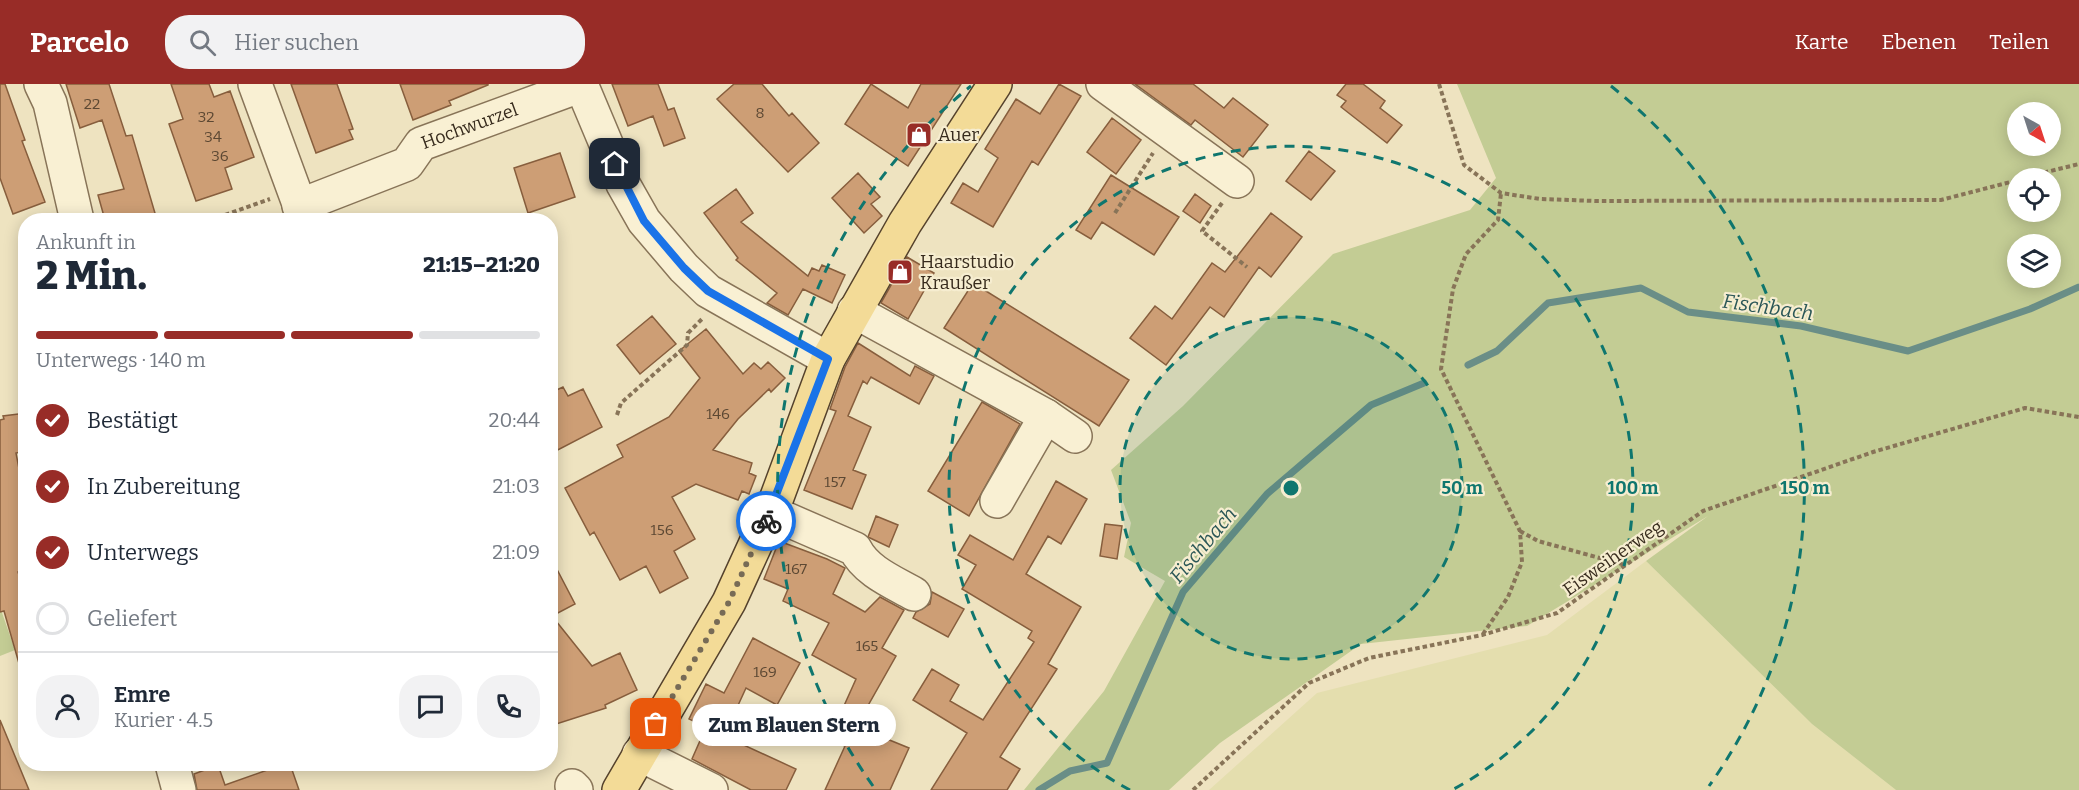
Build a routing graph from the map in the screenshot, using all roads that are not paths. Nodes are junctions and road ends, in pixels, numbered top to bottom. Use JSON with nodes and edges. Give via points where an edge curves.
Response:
{"nodes":[{"id":1,"x":41,"y":84,"type":"edge"},
{"id":2,"x":255,"y":84,"type":"edge"},
{"id":3,"x":581,"y":84,"type":"edge"},
{"id":4,"x":995,"y":84,"type":"edge"},
{"id":5,"x":1103,"y":84,"type":"edge"},
{"id":6,"x":1237,"y":182,"type":"road end"},
{"id":7,"x":299,"y":206,"type":"edge"},
{"id":8,"x":75,"y":213,"type":"edge"},
{"id":9,"x":854,"y":311,"type":"junction"},
{"id":10,"x":828,"y":359,"type":"junction"},
{"id":11,"x":1046,"y":416,"type":"junction"},
{"id":12,"x":1075,"y":436,"type":"dead end"},
{"id":13,"x":997,"y":501,"type":"dead end"},
{"id":14,"x":771,"y":512,"type":"junction"},
{"id":15,"x":914,"y":594,"type":"dead end"},
{"id":16,"x":639,"y":754,"type":"junction"},
{"id":17,"x":174,"y":771,"type":"edge"},
{"id":18,"x":179,"y":790,"type":"edge"},
{"id":19,"x":619,"y":790,"type":"edge"},
{"id":20,"x":711,"y":790,"type":"edge"}],
"edges":[{"from":1,"to":8,"type":"street","via":[[50,103]]},
{"from":2,"to":7,"type":"street"},
{"from":3,"to":7,"type":"street","name":"Hochwurzel","via":[[421,144],[407,164]]},
{"from":3,"to":10,"type":"street","via":[[623,184],[644,221],[684,268],[708,291]]},
{"from":4,"to":9,"type":"main road","via":[[905,223]]},
{"from":5,"to":6,"type":"street"},
{"from":9,"to":10,"type":"main road"},
{"from":9,"to":11,"type":"street"},
{"from":10,"to":14,"type":"main road"},
{"from":11,"to":12,"type":"street"},
{"from":11,"to":13,"type":"street"},
{"from":14,"to":15,"type":"street","via":[[855,549],[860,559],[882,576]]},
{"from":14,"to":16,"type":"main road","via":[[729,602]]},
{"from":16,"to":19,"type":"main road"},
{"from":16,"to":20,"type":"street"},
{"from":17,"to":18,"type":"street"}]}
